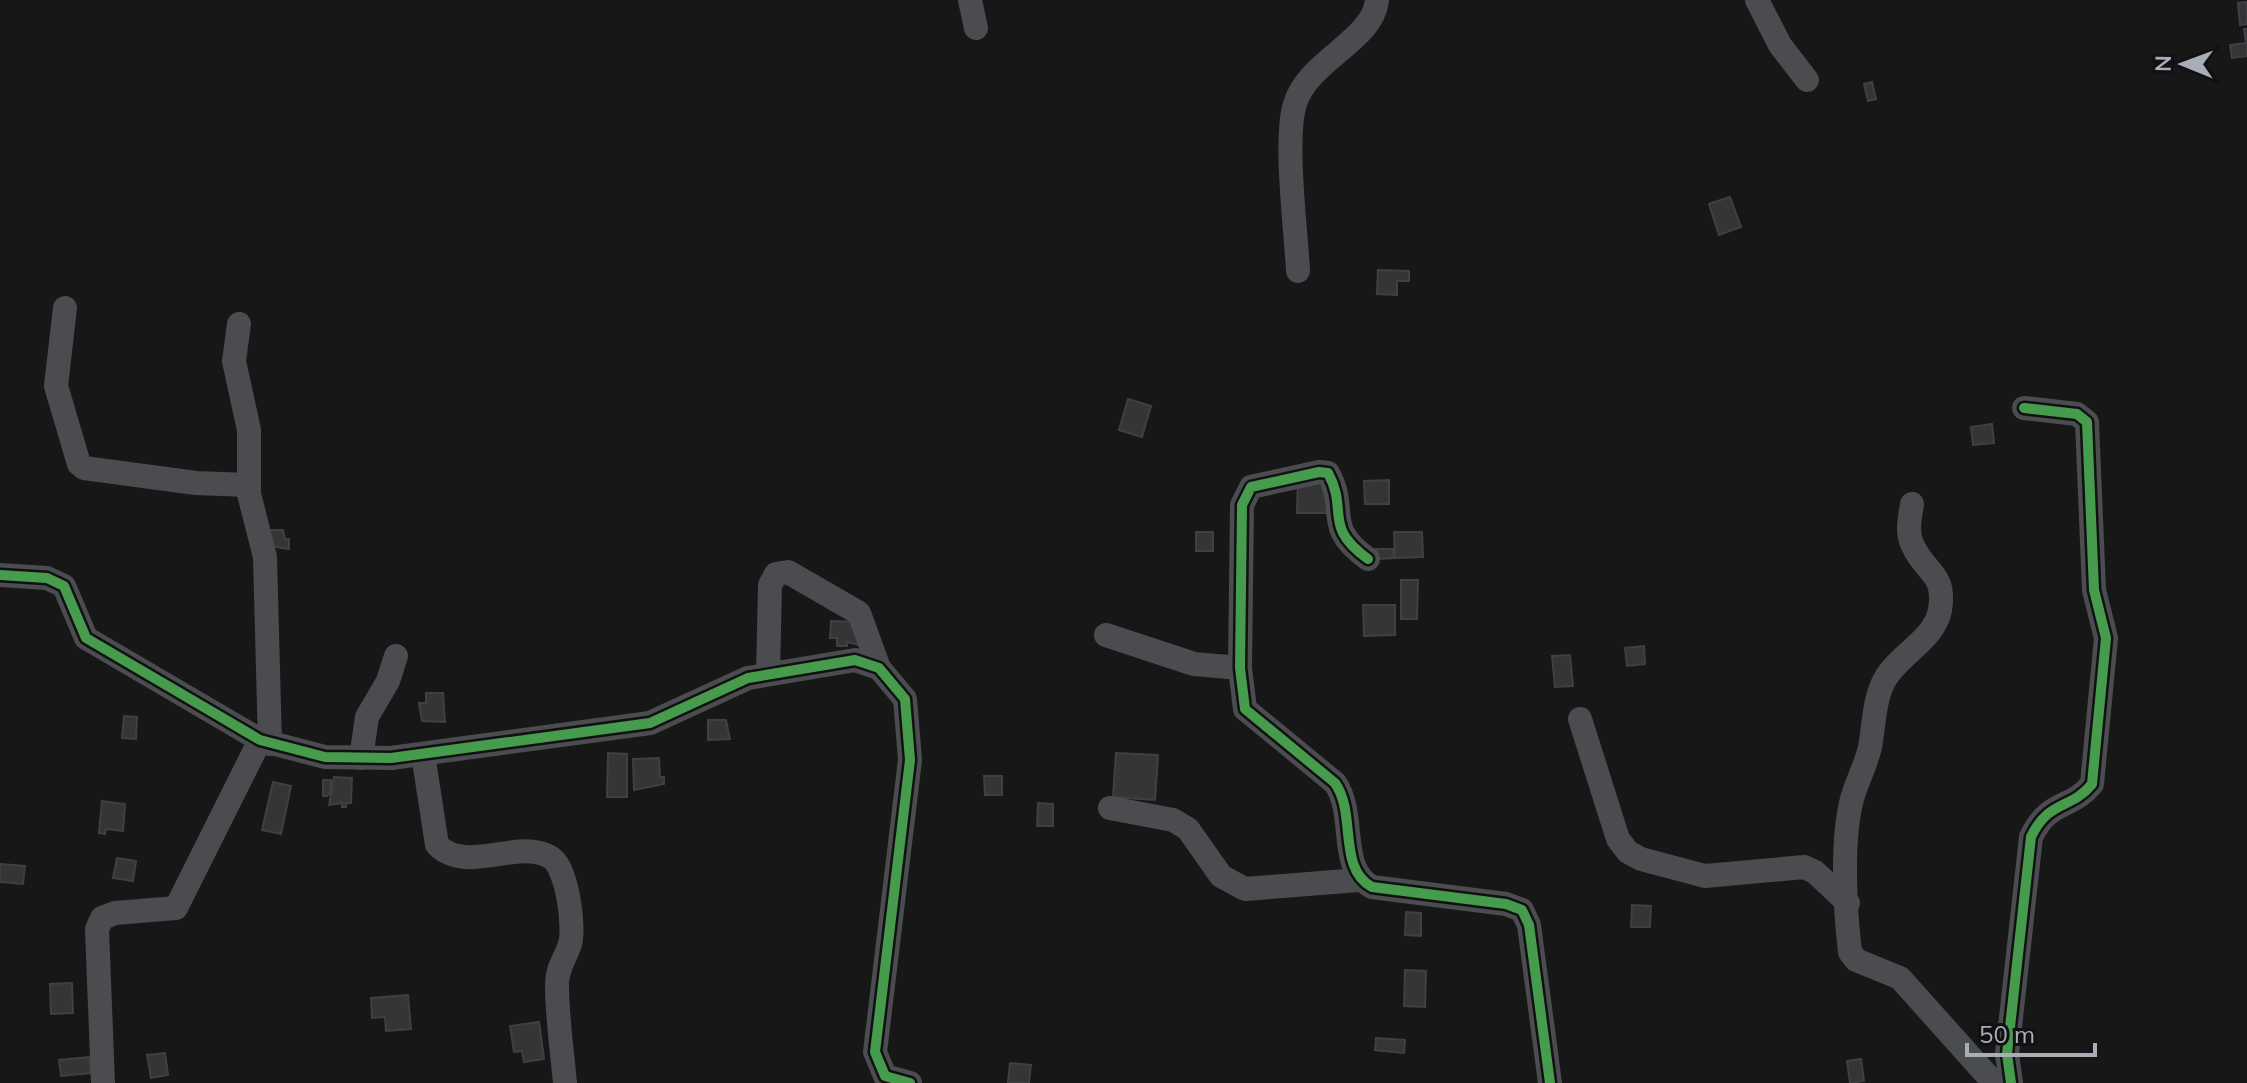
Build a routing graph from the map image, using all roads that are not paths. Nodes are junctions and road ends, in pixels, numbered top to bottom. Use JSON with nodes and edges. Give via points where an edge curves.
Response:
{"nodes":[{"id":1,"x":970,"y":0,"type":"edge"},
{"id":2,"x":1377,"y":0,"type":"edge"},
{"id":3,"x":1757,"y":0,"type":"edge"},
{"id":4,"x":976,"y":28,"type":"dead end"},
{"id":5,"x":1807,"y":80,"type":"dead end"},
{"id":6,"x":1298,"y":271,"type":"dead end"},
{"id":7,"x":65,"y":308,"type":"dead end"},
{"id":8,"x":239,"y":324,"type":"dead end"},
{"id":9,"x":2024,"y":408,"type":"dead end"},
{"id":10,"x":248,"y":485,"type":"junction"},
{"id":11,"x":1912,"y":504,"type":"dead end"},
{"id":12,"x":1368,"y":559,"type":"dead end"},
{"id":13,"x":0,"y":575,"type":"edge"},
{"id":14,"x":1106,"y":635,"type":"dead end"},
{"id":15,"x":396,"y":656,"type":"dead end"},
{"id":16,"x":879,"y":668,"type":"junction"},
{"id":17,"x":1240,"y":668,"type":"junction"},
{"id":18,"x":768,"y":674,"type":"junction"},
{"id":19,"x":1580,"y":719,"type":"dead end"},
{"id":20,"x":265,"y":742,"type":"junction"},
{"id":21,"x":423,"y":754,"type":"junction"},
{"id":22,"x":361,"y":758,"type":"junction"},
{"id":23,"x":1110,"y":808,"type":"dead end"},
{"id":24,"x":1359,"y":880,"type":"junction"},
{"id":25,"x":1848,"y":903,"type":"junction"},
{"id":26,"x":103,"y":1083,"type":"edge"},
{"id":27,"x":565,"y":1083,"type":"edge"},
{"id":28,"x":910,"y":1083,"type":"edge"},
{"id":29,"x":1550,"y":1083,"type":"edge"},
{"id":30,"x":1994,"y":1083,"type":"edge"},
{"id":31,"x":2011,"y":1083,"type":"edge"}],
"edges":[{"from":1,"to":4,"type":"street"},
{"from":2,"to":6,"type":"street","via":[[1367,25],[1308,78],[1295,104],[1291,128]]},
{"from":3,"to":5,"type":"street","via":[[1780,45]]},
{"from":7,"to":10,"type":"street","via":[[56,386],[79,464],[157,478]]},
{"from":8,"to":10,"type":"street","via":[[234,361],[249,430]]},
{"from":9,"to":31,"type":"street","via":[[2077,414],[2087,422],[2094,590],[2106,638],[2092,784],[2083,795],[2040,817],[2031,837],[2007,1054]]},
{"from":10,"to":20,"type":"street","via":[[265,557]]},
{"from":11,"to":25,"type":"street","via":[[1913,547],[1942,589],[1939,614],[1932,631],[1891,668],[1881,686],[1852,800]]},
{"from":12,"to":17,"type":"street","via":[[1340,533],[1328,473],[1251,487],[1242,505]]},
{"from":13,"to":20,"type":"street","via":[[47,578],[64,586],[86,638]]},
{"from":14,"to":17,"type":"street","via":[[1194,664]]},
{"from":15,"to":22,"type":"street","via":[[367,717]]},
{"from":16,"to":18,"type":"street","via":[[855,660]]},
{"from":16,"to":18,"type":"street","via":[[859,613],[788,572],[776,574],[770,585]]},
{"from":16,"to":28,"type":"street","via":[[905,699],[910,760],[875,1052],[885,1076]]},
{"from":17,"to":24,"type":"street","via":[[1245,709],[1343,794]]},
{"from":18,"to":21,"type":"street","via":[[717,689],[650,723]]},
{"from":19,"to":25,"type":"street","via":[[1618,839],[1628,852],[1705,876],[1804,867]]},
{"from":20,"to":22,"type":"street","via":[[325,757]]},
{"from":20,"to":26,"type":"street","via":[[176,908],[102,918],[97,929]]},
{"from":21,"to":22,"type":"street"},
{"from":21,"to":27,"type":"street","via":[[437,845],[447,854],[533,853],[551,857],[561,869],[573,921],[557,983]]},
{"from":23,"to":24,"type":"street","via":[[1173,820],[1188,829],[1232,886]]},
{"from":24,"to":29,"type":"street","via":[[1372,887],[1522,910],[1529,925]]},
{"from":25,"to":30,"type":"street","via":[[1850,952],[1856,960],[1900,978]]}]}
